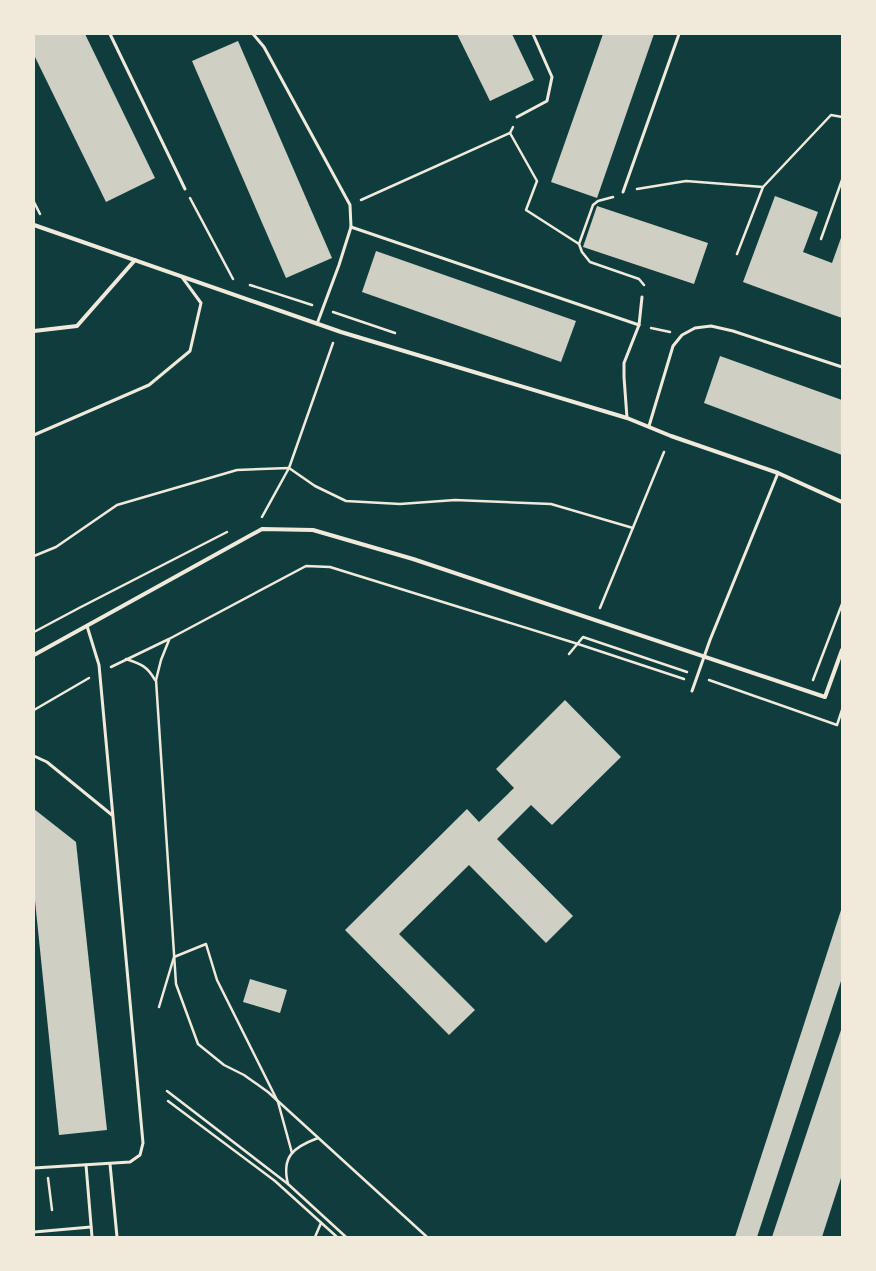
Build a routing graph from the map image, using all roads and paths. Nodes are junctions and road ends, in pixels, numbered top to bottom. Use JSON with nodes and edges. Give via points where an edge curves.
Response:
{"nodes":[{"id":1,"x":110,"y":34,"type":"edge"},
{"id":2,"x":253,"y":34,"type":"edge"},
{"id":3,"x":532,"y":34,"type":"edge"},
{"id":4,"x":679,"y":34,"type":"edge"},
{"id":5,"x":517,"y":116,"type":"joint"},
{"id":6,"x":842,"y":117,"type":"edge"},
{"id":7,"x":510,"y":133,"type":"junction"},
{"id":8,"x":842,"y":180,"type":"edge"},
{"id":9,"x":763,"y":187,"type":"junction"},
{"id":10,"x":185,"y":189,"type":"joint"},
{"id":11,"x":623,"y":192,"type":"junction"},
{"id":12,"x":34,"y":202,"type":"edge"},
{"id":13,"x":350,"y":205,"type":"junction"},
{"id":14,"x":34,"y":212,"type":"edge"},
{"id":15,"x":34,"y":225,"type":"edge"},
{"id":16,"x":351,"y":227,"type":"junction"},
{"id":17,"x":821,"y":239,"type":"dead end"},
{"id":18,"x":579,"y":244,"type":"junction"},
{"id":19,"x":737,"y":254,"type":"dead end"},
{"id":20,"x":135,"y":260,"type":"junction"},
{"id":21,"x":182,"y":277,"type":"junction"},
{"id":22,"x":225,"y":277,"type":"dead end"},
{"id":23,"x":233,"y":279,"type":"junction"},
{"id":24,"x":240,"y":282,"type":"dead end"},
{"id":25,"x":248,"y":284,"type":"dead end"},
{"id":26,"x":642,"y":297,"type":"joint"},
{"id":27,"x":323,"y":309,"type":"junction"},
{"id":28,"x":317,"y":324,"type":"junction"},
{"id":29,"x":639,"y":325,"type":"junction"},
{"id":30,"x":337,"y":330,"type":"junction"},
{"id":31,"x":34,"y":331,"type":"edge"},
{"id":32,"x":398,"y":334,"type":"dead end"},
{"id":33,"x":682,"y":334,"type":"junction"},
{"id":34,"x":842,"y":367,"type":"edge"},
{"id":35,"x":627,"y":418,"type":"junction"},
{"id":36,"x":648,"y":426,"type":"junction"},
{"id":37,"x":34,"y":435,"type":"edge"},
{"id":38,"x":664,"y":452,"type":"dead end"},
{"id":39,"x":289,"y":468,"type":"junction"},
{"id":40,"x":778,"y":472,"type":"junction"},
{"id":41,"x":842,"y":502,"type":"edge"},
{"id":42,"x":266,"y":521,"type":"dead end"},
{"id":43,"x":633,"y":528,"type":"junction"},
{"id":44,"x":232,"y":529,"type":"dead end"},
{"id":45,"x":34,"y":556,"type":"edge"},
{"id":46,"x":842,"y":604,"type":"edge"},
{"id":47,"x":599,"y":610,"type":"dead end"},
{"id":48,"x":87,"y":626,"type":"junction"},
{"id":49,"x":34,"y":632,"type":"edge"},
{"id":50,"x":578,"y":644,"type":"junction"},
{"id":51,"x":842,"y":650,"type":"edge"},
{"id":52,"x":569,"y":654,"type":"dead end"},
{"id":53,"x":34,"y":655,"type":"edge"},
{"id":54,"x":703,"y":657,"type":"junction"},
{"id":55,"x":126,"y":659,"type":"dead end"},
{"id":56,"x":697,"y":676,"type":"junction"},
{"id":57,"x":156,"y":680,"type":"junction"},
{"id":58,"x":812,"y":680,"type":"dead end"},
{"id":59,"x":695,"y":682,"type":"junction"},
{"id":60,"x":692,"y":691,"type":"dead end"},
{"id":61,"x":842,"y":710,"type":"edge"},
{"id":62,"x":34,"y":756,"type":"edge"},
{"id":63,"x":112,"y":816,"type":"junction"},
{"id":64,"x":174,"y":957,"type":"junction"},
{"id":65,"x":159,"y":1007,"type":"dead end"},
{"id":66,"x":167,"y":1092,"type":"dead end"},
{"id":67,"x":168,"y":1101,"type":"dead end"},
{"id":68,"x":278,"y":1102,"type":"junction"},
{"id":69,"x":318,"y":1138,"type":"junction"},
{"id":70,"x":292,"y":1153,"type":"junction"},
{"id":71,"x":110,"y":1164,"type":"junction"},
{"id":72,"x":86,"y":1165,"type":"junction"},
{"id":73,"x":34,"y":1168,"type":"edge"},
{"id":74,"x":46,"y":1168,"type":"junction"},
{"id":75,"x":288,"y":1184,"type":"junction"},
{"id":76,"x":52,"y":1210,"type":"dead end"},
{"id":77,"x":321,"y":1222,"type":"junction"},
{"id":78,"x":91,"y":1227,"type":"junction"},
{"id":79,"x":34,"y":1232,"type":"edge"},
{"id":80,"x":92,"y":1237,"type":"edge"},
{"id":81,"x":117,"y":1237,"type":"edge"},
{"id":82,"x":315,"y":1237,"type":"edge"},
{"id":83,"x":337,"y":1237,"type":"edge"},
{"id":84,"x":346,"y":1237,"type":"edge"},
{"id":85,"x":427,"y":1237,"type":"edge"}],
"edges":[{"from":1,"to":10,"type":"lane"},
{"from":2,"to":13,"type":"lane","via":[[264,47]]},
{"from":3,"to":5,"type":"lane","via":[[552,77],[547,101]]},
{"from":4,"to":11,"type":"lane"},
{"from":5,"to":7,"type":"path"},
{"from":6,"to":9,"type":"path","via":[[831,115]]},
{"from":7,"to":13,"type":"path"},
{"from":7,"to":18,"type":"path","via":[[537,181],[526,210]]},
{"from":8,"to":17,"type":"path"},
{"from":9,"to":11,"type":"path","via":[[686,181]]},
{"from":9,"to":19,"type":"path"},
{"from":10,"to":23,"type":"path"},
{"from":11,"to":18,"type":"path","via":[[593,205]]},
{"from":12,"to":14,"type":"path","via":[[40,215]]},
{"from":13,"to":16,"type":"lane"},
{"from":15,"to":20,"type":"street"},
{"from":16,"to":27,"type":"lane"},
{"from":16,"to":29,"type":"lane"},
{"from":18,"to":26,"type":"path","via":[[590,262],[639,279],[645,287]]},
{"from":20,"to":21,"type":"street"},
{"from":20,"to":31,"type":"street","via":[[77,326]]},
{"from":21,"to":28,"type":"street"},
{"from":21,"to":37,"type":"lane","via":[[201,303],[190,352],[149,385]]},
{"from":22,"to":23,"type":"path"},
{"from":23,"to":24,"type":"path"},
{"from":25,"to":27,"type":"path"},
{"from":26,"to":29,"type":"lane"},
{"from":27,"to":28,"type":"lane"},
{"from":27,"to":32,"type":"path"},
{"from":28,"to":30,"type":"street"},
{"from":29,"to":33,"type":"path"},
{"from":29,"to":35,"type":"lane","via":[[624,363]]},
{"from":30,"to":35,"type":"street"},
{"from":30,"to":39,"type":"path"},
{"from":33,"to":34,"type":"lane","via":[[695,328],[711,326]]},
{"from":33,"to":36,"type":"lane","via":[[672,346]]},
{"from":35,"to":36,"type":"street"},
{"from":36,"to":40,"type":"street"},
{"from":38,"to":43,"type":"path"},
{"from":39,"to":42,"type":"path","via":[[260,520]]},
{"from":39,"to":43,"type":"path","via":[[315,486],[346,501],[400,504],[454,500],[551,504]]},
{"from":39,"to":45,"type":"path","via":[[237,470],[117,505],[56,546]]},
{"from":40,"to":41,"type":"street"},
{"from":40,"to":54,"type":"lane"},
{"from":43,"to":47,"type":"path"},
{"from":44,"to":49,"type":"path"},
{"from":46,"to":58,"type":"path"},
{"from":48,"to":53,"type":"street"},
{"from":48,"to":54,"type":"street","via":[[262,529],[313,530],[413,559]]},
{"from":48,"to":63,"type":"lane","via":[[99,665]]},
{"from":50,"to":52,"type":"path"},
{"from":50,"to":56,"type":"path","via":[[583,637]]},
{"from":50,"to":57,"type":"path","via":[[330,567],[306,566],[169,639]]},
{"from":50,"to":59,"type":"path"},
{"from":51,"to":54,"type":"street","via":[[825,697]]},
{"from":54,"to":56,"type":"lane"},
{"from":55,"to":57,"type":"path","via":[[141,664]]},
{"from":56,"to":59,"type":"lane"},
{"from":56,"to":61,"type":"path","via":[[837,725]]},
{"from":57,"to":64,"type":"path"},
{"from":59,"to":60,"type":"lane"},
{"from":62,"to":63,"type":"lane","via":[[47,762]]},
{"from":63,"to":71,"type":"lane","via":[[143,1143],[140,1155],[130,1162]]},
{"from":64,"to":65,"type":"path"},
{"from":64,"to":68,"type":"path","via":[[176,984],[198,1044],[224,1065],[268,1092]]},
{"from":64,"to":68,"type":"path","via":[[206,944],[217,980]]},
{"from":66,"to":75,"type":"path"},
{"from":67,"to":77,"type":"path","via":[[275,1181]]},
{"from":68,"to":69,"type":"path"},
{"from":68,"to":70,"type":"path"},
{"from":69,"to":70,"type":"path","via":[[302,1144]]},
{"from":69,"to":85,"type":"path"},
{"from":70,"to":75,"type":"path","via":[[286,1163]]},
{"from":71,"to":72,"type":"lane"},
{"from":71,"to":81,"type":"lane"},
{"from":72,"to":74,"type":"lane"},
{"from":72,"to":78,"type":"lane"},
{"from":73,"to":74,"type":"lane"},
{"from":74,"to":76,"type":"path"},
{"from":75,"to":84,"type":"path"},
{"from":77,"to":82,"type":"path"},
{"from":77,"to":83,"type":"path"},
{"from":78,"to":79,"type":"lane"},
{"from":78,"to":80,"type":"lane"}]}
